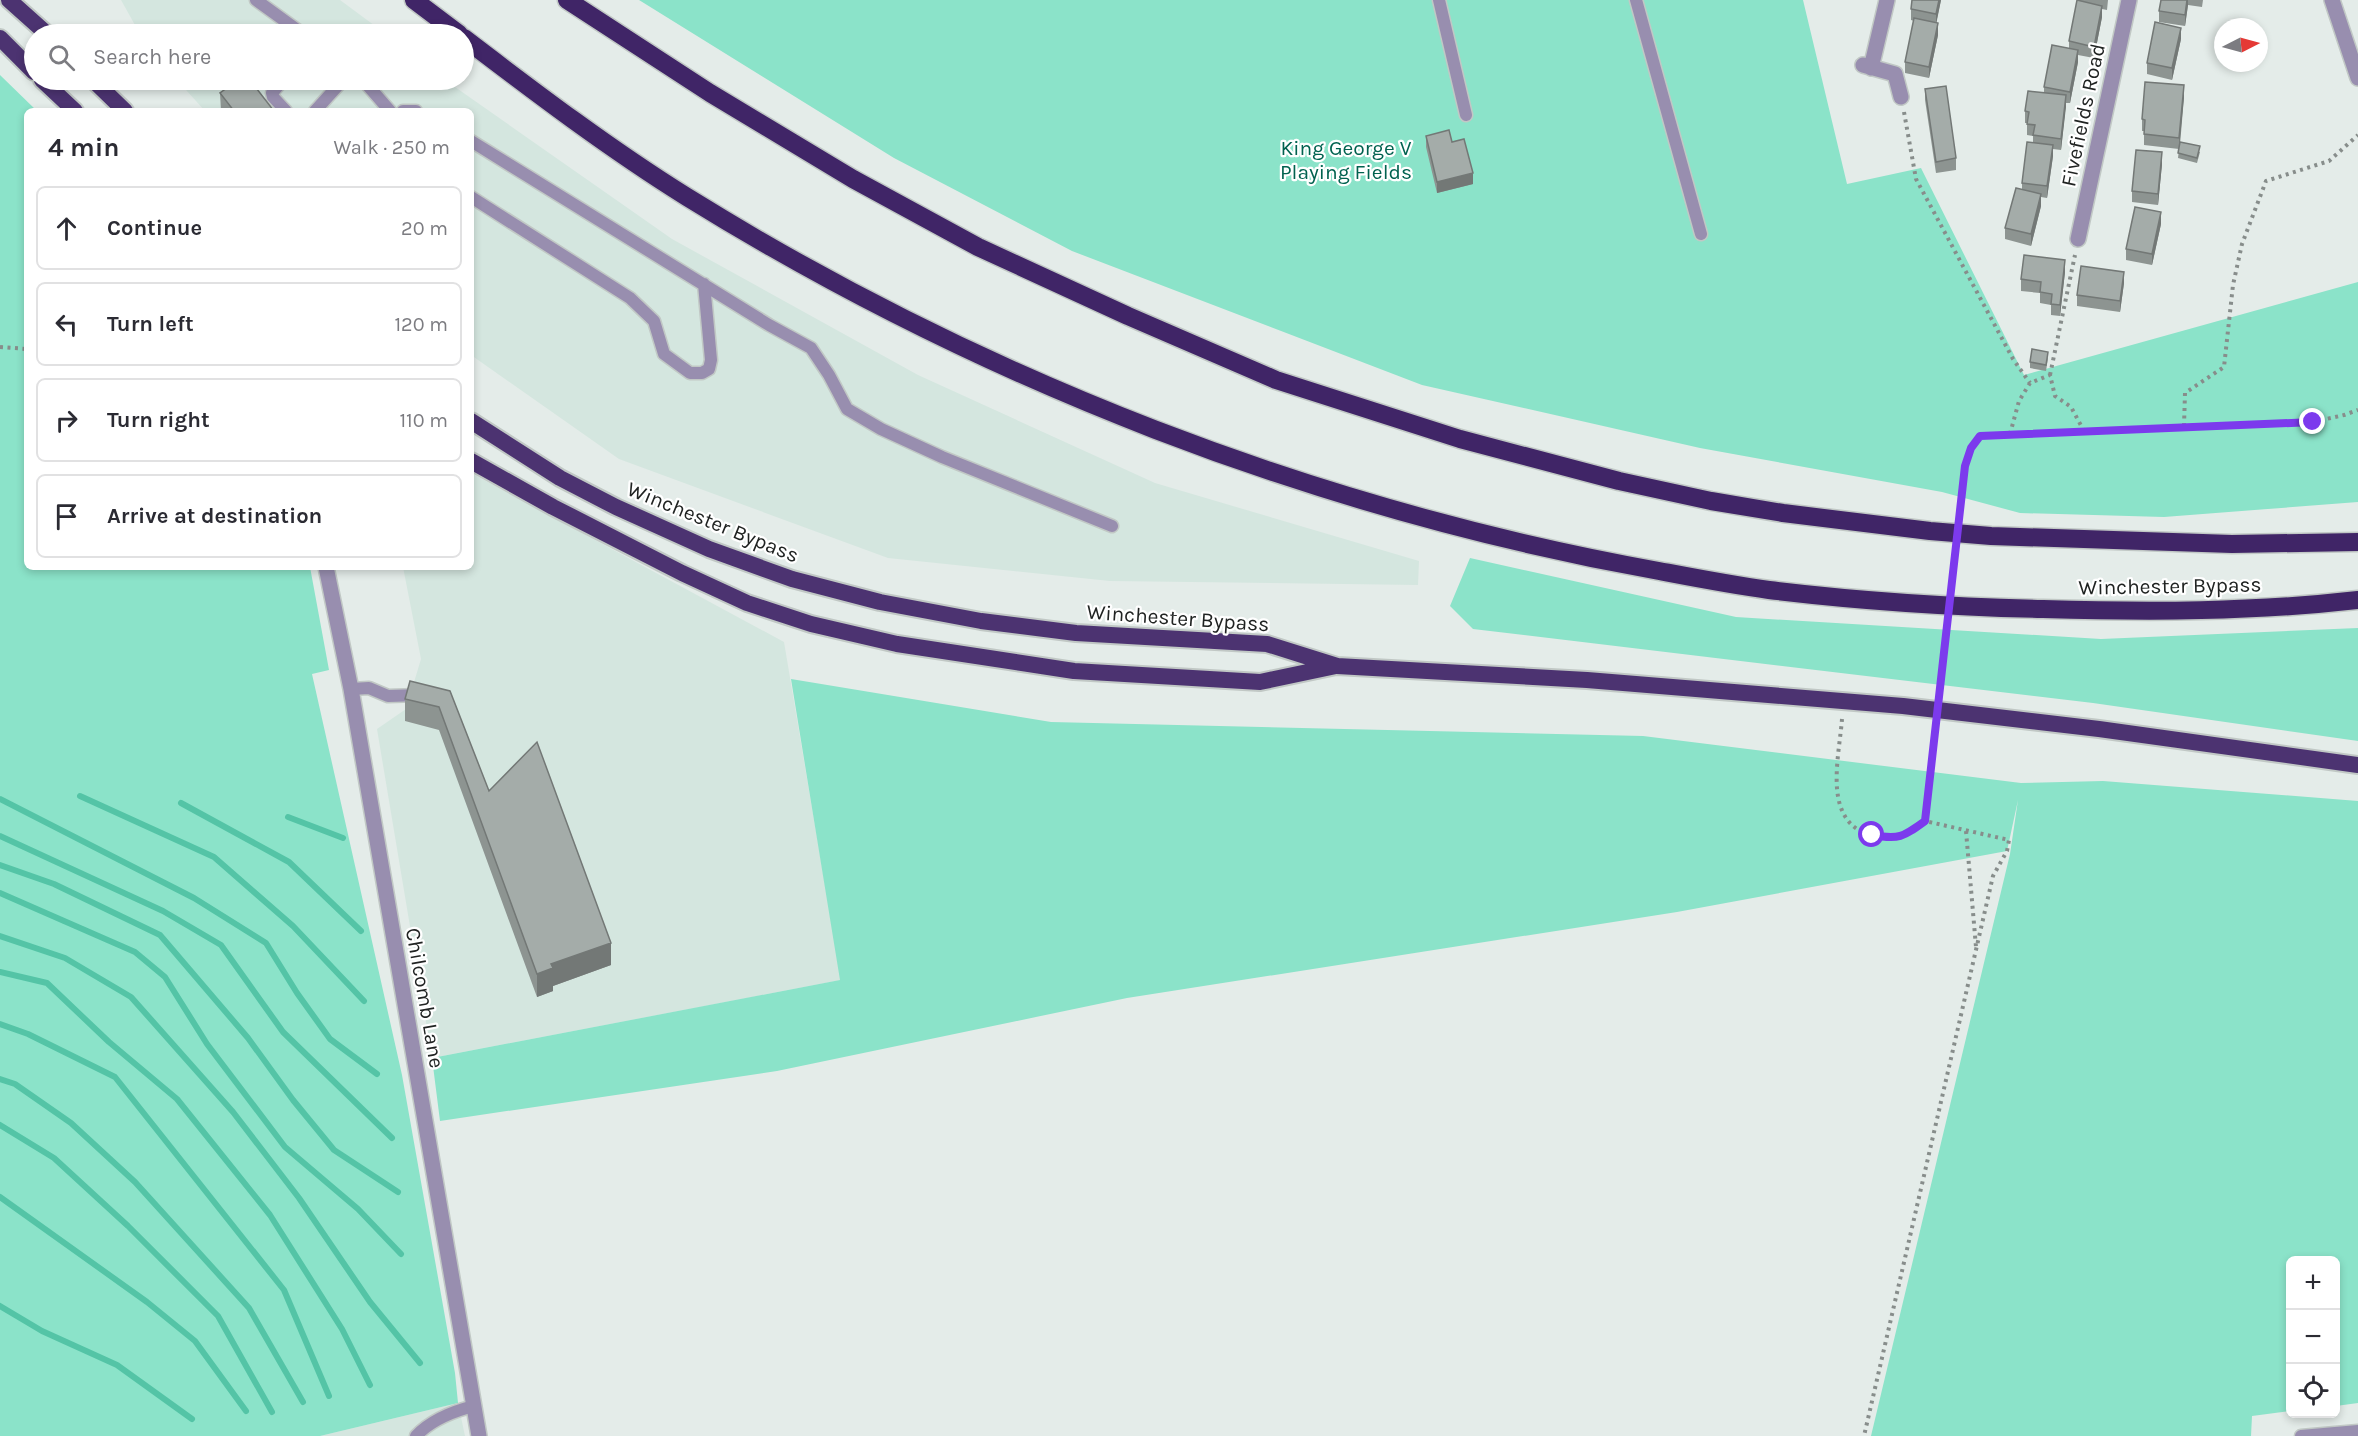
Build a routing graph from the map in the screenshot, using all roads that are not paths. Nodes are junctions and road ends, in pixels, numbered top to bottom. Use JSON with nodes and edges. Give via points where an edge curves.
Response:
{"nodes":[{"id":1,"x":9,"y":0,"type":"edge"},
{"id":2,"x":256,"y":0,"type":"edge"},
{"id":3,"x":414,"y":0,"type":"edge"},
{"id":4,"x":567,"y":0,"type":"edge"},
{"id":5,"x":1439,"y":0,"type":"edge"},
{"id":6,"x":1636,"y":0,"type":"edge"},
{"id":7,"x":1887,"y":0,"type":"edge"},
{"id":8,"x":2129,"y":0,"type":"edge"},
{"id":9,"x":2332,"y":0,"type":"edge"},
{"id":10,"x":36,"y":24,"type":"edge"},
{"id":11,"x":284,"y":24,"type":"edge"},
{"id":12,"x":446,"y":24,"type":"edge"},
{"id":13,"x":0,"y":38,"type":"edge"},
{"id":14,"x":474,"y":46,"type":"edge"},
{"id":15,"x":24,"y":62,"type":"edge"},
{"id":16,"x":2358,"y":78,"type":"edge"},
{"id":17,"x":53,"y":90,"type":"edge"},
{"id":18,"x":103,"y":90,"type":"edge"},
{"id":19,"x":274,"y":90,"type":"edge"},
{"id":20,"x":334,"y":90,"type":"edge"},
{"id":21,"x":372,"y":90,"type":"edge"},
{"id":22,"x":1901,"y":97,"type":"road end"},
{"id":23,"x":72,"y":108,"type":"edge"},
{"id":24,"x":122,"y":108,"type":"edge"},
{"id":25,"x":283,"y":108,"type":"edge"},
{"id":26,"x":318,"y":108,"type":"edge"},
{"id":27,"x":387,"y":108,"type":"edge"},
{"id":28,"x":1466,"y":115,"type":"dead end"},
{"id":29,"x":474,"y":143,"type":"edge"},
{"id":30,"x":474,"y":199,"type":"edge"},
{"id":31,"x":1701,"y":234,"type":"dead end"},
{"id":32,"x":2078,"y":239,"type":"road end"},
{"id":33,"x":704,"y":284,"type":"junction"},
{"id":34,"x":474,"y":423,"type":"edge"},
{"id":35,"x":474,"y":463,"type":"edge"},
{"id":36,"x":1112,"y":526,"type":"dead end"},
{"id":37,"x":2358,"y":542,"type":"edge"},
{"id":38,"x":327,"y":570,"type":"edge"},
{"id":39,"x":2358,"y":600,"type":"edge"},
{"id":40,"x":1337,"y":666,"type":"junction"},
{"id":41,"x":351,"y":690,"type":"junction"},
{"id":42,"x":434,"y":695,"type":"edge"},
{"id":43,"x":2358,"y":765,"type":"edge"},
{"id":44,"x":474,"y":1406,"type":"junction"},
{"id":45,"x":2358,"y":1431,"type":"edge"},
{"id":46,"x":416,"y":1436,"type":"edge"},
{"id":47,"x":479,"y":1436,"type":"edge"},
{"id":48,"x":2301,"y":1436,"type":"edge"}],
"edges":[{"from":1,"to":10,"type":"highway"},
{"from":2,"to":11,"type":"lane"},
{"from":3,"to":12,"type":"highway"},
{"from":4,"to":37,"type":"highway","name":"Winchester Bypass","via":[[710,93],[978,247],[1276,380],[1460,439],[1711,501],[1930,531],[2232,544]]},
{"from":5,"to":28,"type":"lane"},
{"from":6,"to":31,"type":"lane"},
{"from":7,"to":22,"type":"street","via":[[1866,66],[1895,74]]},
{"from":8,"to":32,"type":"street","name":"Fivefields Road"},
{"from":9,"to":16,"type":"street"},
{"from":13,"to":15,"type":"highway"},
{"from":14,"to":39,"type":"highway","name":"Winchester Bypass","via":[[535,93],[683,195],[897,315],[1075,398],[1197,446],[1371,504],[1548,550],[1767,590],[1983,608],[2195,610]]},
{"from":17,"to":23,"type":"highway"},
{"from":18,"to":24,"type":"highway"},
{"from":19,"to":25,"type":"lane","via":[[273,97]]},
{"from":20,"to":26,"type":"lane"},
{"from":21,"to":27,"type":"lane"},
{"from":29,"to":33,"type":"lane"},
{"from":30,"to":33,"type":"lane","via":[[630,298],[654,321],[664,354],[690,373],[702,373],[711,360]]},
{"from":33,"to":36,"type":"lane","via":[[811,348],[847,409],[942,457]]},
{"from":34,"to":40,"type":"highway","name":"Winchester Bypass","via":[[560,478],[616,507],[709,549],[792,579],[880,602],[981,621],[1076,633],[1267,645]]},
{"from":35,"to":40,"type":"highway","via":[[682,573],[747,603],[811,624],[897,644],[1074,670],[1260,682]]},
{"from":38,"to":41,"type":"street","name":"Chilcomb Lane"},
{"from":40,"to":43,"type":"highway","via":[[1587,680],[1881,704]]},
{"from":41,"to":42,"type":"lane","via":[[369,688],[388,696]]},
{"from":41,"to":44,"type":"street","name":"Chilcomb Lane"},
{"from":44,"to":46,"type":"lane","via":[[456,1410]]},
{"from":44,"to":47,"type":"street","name":"Chilcomb Lane"},
{"from":45,"to":48,"type":"lane"}]}
